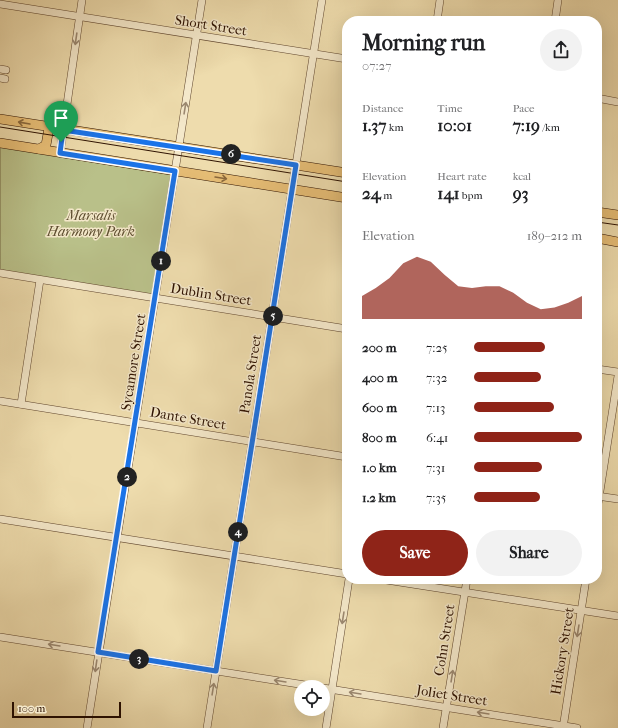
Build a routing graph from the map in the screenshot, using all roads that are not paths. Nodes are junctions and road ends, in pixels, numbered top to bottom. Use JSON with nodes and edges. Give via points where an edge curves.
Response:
{"nodes":[{"id":1,"x":82,"y":0,"type":"edge"},
{"id":2,"x":202,"y":0,"type":"edge"},
{"id":3,"x":322,"y":0,"type":"edge"},
{"id":4,"x":440,"y":0,"type":"edge"},
{"id":5,"x":558,"y":0,"type":"edge"},
{"id":6,"x":0,"y":4,"type":"edge"},
{"id":7,"x":438,"y":16,"type":"edge"},
{"id":8,"x":556,"y":16,"type":"edge"},
{"id":9,"x":80,"y":17,"type":"junction"},
{"id":10,"x":196,"y":35,"type":"junction"},
{"id":11,"x":313,"y":54,"type":"junction"},
{"id":12,"x":342,"y":58,"type":"edge"},
{"id":13,"x":602,"y":99,"type":"edge"},
{"id":14,"x":618,"y":102,"type":"edge"},
{"id":15,"x":0,"y":119,"type":"edge"},
{"id":16,"x":49,"y":128,"type":"junction"},
{"id":17,"x":63,"y":130,"type":"junction"},
{"id":18,"x":0,"y":143,"type":"edge"},
{"id":19,"x":179,"y":146,"type":"junction"},
{"id":20,"x":39,"y":149,"type":"junction"},
{"id":21,"x":60,"y":153,"type":"junction"},
{"id":22,"x":296,"y":165,"type":"junction"},
{"id":23,"x":175,"y":171,"type":"junction"},
{"id":24,"x":342,"y":172,"type":"edge"},
{"id":25,"x":292,"y":190,"type":"junction"},
{"id":26,"x":342,"y":197,"type":"edge"},
{"id":27,"x":602,"y":213,"type":"edge"},
{"id":28,"x":618,"y":215,"type":"edge"},
{"id":29,"x":602,"y":239,"type":"edge"},
{"id":30,"x":618,"y":242,"type":"edge"},
{"id":31,"x":0,"y":273,"type":"edge"},
{"id":32,"x":40,"y":280,"type":"junction"},
{"id":33,"x":156,"y":299,"type":"junction"},
{"id":34,"x":272,"y":317,"type":"junction"},
{"id":35,"x":342,"y":328,"type":"edge"},
{"id":36,"x":602,"y":370,"type":"edge"},
{"id":37,"x":618,"y":372,"type":"edge"},
{"id":38,"x":618,"y":376,"type":"edge"},
{"id":39,"x":0,"y":401,"type":"edge"},
{"id":40,"x":21,"y":404,"type":"junction"},
{"id":41,"x":136,"y":422,"type":"junction"},
{"id":42,"x":253,"y":442,"type":"junction"},
{"id":43,"x":342,"y":456,"type":"edge"},
{"id":44,"x":602,"y":472,"type":"edge"},
{"id":45,"x":602,"y":497,"type":"edge"},
{"id":46,"x":618,"y":499,"type":"edge"},
{"id":47,"x":0,"y":519,"type":"edge"},
{"id":48,"x":118,"y":538,"type":"junction"},
{"id":49,"x":234,"y":556,"type":"junction"},
{"id":50,"x":342,"y":573,"type":"edge"},
{"id":51,"x":348,"y":584,"type":"edge"},
{"id":52,"x":413,"y":584,"type":"edge"},
{"id":53,"x":466,"y":584,"type":"edge"},
{"id":54,"x":585,"y":584,"type":"edge"},
{"id":55,"x":465,"y":592,"type":"junction"},
{"id":56,"x":581,"y":611,"type":"junction"},
{"id":57,"x":618,"y":616,"type":"edge"},
{"id":58,"x":0,"y":637,"type":"edge"},
{"id":59,"x":98,"y":652,"type":"junction"},
{"id":60,"x":216,"y":671,"type":"junction"},
{"id":61,"x":294,"y":683,"type":"edge"},
{"id":62,"x":332,"y":689,"type":"junction"},
{"id":63,"x":446,"y":707,"type":"junction"},
{"id":64,"x":563,"y":727,"type":"edge"},
{"id":65,"x":87,"y":728,"type":"edge"},
{"id":66,"x":207,"y":728,"type":"edge"},
{"id":67,"x":326,"y":728,"type":"edge"},
{"id":68,"x":443,"y":728,"type":"edge"},
{"id":69,"x":577,"y":728,"type":"edge"}],
"edges":[{"from":1,"to":9,"type":"street"},
{"from":2,"to":10,"type":"street","name":"Sycamore Street"},
{"from":3,"to":11,"type":"street","name":"Panola Street"},
{"from":4,"to":7,"type":"street"},
{"from":5,"to":8,"type":"street"},
{"from":6,"to":9,"type":"street","name":"Short Street"},
{"from":9,"to":10,"type":"street","name":"Short Street"},
{"from":9,"to":17,"type":"street","one_way":true},
{"from":10,"to":11,"type":"street","name":"Short Street"},
{"from":19,"to":10,"type":"street","name":"Sycamore Street","one_way":true},
{"from":11,"to":12,"type":"street","name":"Short Street"},
{"from":11,"to":22,"type":"street","name":"Panola Street"},
{"from":13,"to":14,"type":"street"},
{"from":16,"to":15,"type":"main road","one_way":true},
{"from":16,"to":17,"type":"main road"},
{"from":16,"to":20,"type":"main road","via":[[46,145]]},
{"from":17,"to":19,"type":"main road"},
{"from":17,"to":21,"type":"street"},
{"from":18,"to":20,"type":"main road"},
{"from":19,"to":22,"type":"main road"},
{"from":19,"to":23,"type":"street","name":"Sycamore Street"},
{"from":20,"to":21,"type":"main road"},
{"from":21,"to":23,"type":"main road"},
{"from":22,"to":24,"type":"main road"},
{"from":22,"to":25,"type":"street","name":"Panola Street"},
{"from":23,"to":25,"type":"main road","one_way":true},
{"from":23,"to":33,"type":"street","name":"Sycamore Street"},
{"from":25,"to":26,"type":"main road"},
{"from":25,"to":34,"type":"street","name":"Panola Street"},
{"from":27,"to":28,"type":"main road"},
{"from":29,"to":30,"type":"main road"},
{"from":31,"to":32,"type":"street","name":"Dublin Street"},
{"from":32,"to":33,"type":"street","name":"Dublin Street"},
{"from":32,"to":40,"type":"street"},
{"from":33,"to":34,"type":"street","name":"Dublin Street"},
{"from":33,"to":41,"type":"street","name":"Sycamore Street"},
{"from":34,"to":35,"type":"street","name":"Dublin Street"},
{"from":34,"to":42,"type":"street","name":"Panola Street"},
{"from":36,"to":37,"type":"street"},
{"from":38,"to":44,"type":"street"},
{"from":39,"to":40,"type":"street","name":"Dante Street"},
{"from":40,"to":41,"type":"street","name":"Dante Street"},
{"from":41,"to":42,"type":"street","name":"Dante Street"},
{"from":41,"to":48,"type":"street","name":"Sycamore Street"},
{"from":42,"to":43,"type":"street","name":"Dante Street"},
{"from":42,"to":49,"type":"street","name":"Panola Street"},
{"from":45,"to":46,"type":"street"},
{"from":47,"to":48,"type":"street"},
{"from":48,"to":49,"type":"street"},
{"from":48,"to":59,"type":"street","name":"Sycamore Street"},
{"from":49,"to":50,"type":"street"},
{"from":49,"to":60,"type":"street","name":"Panola Street"},
{"from":51,"to":62,"type":"street","one_way":true},
{"from":52,"to":55,"type":"street"},
{"from":53,"to":55,"type":"street","name":"Cohn Street"},
{"from":54,"to":56,"type":"street","name":"Hickory Street"},
{"from":55,"to":56,"type":"street"},
{"from":63,"to":55,"type":"street","name":"Cohn Street","one_way":true},
{"from":56,"to":57,"type":"street"},
{"from":56,"to":64,"type":"street","name":"Hickory Street","one_way":true},
{"from":59,"to":58,"type":"street","one_way":true},
{"from":59,"to":60,"type":"street"},
{"from":59,"to":65,"type":"street","name":"Sycamore Street","one_way":true},
{"from":61,"to":60,"type":"street","one_way":true},
{"from":66,"to":60,"type":"street","name":"Panola Street","one_way":true},
{"from":63,"to":62,"type":"street","name":"Joliet Street","one_way":true},
{"from":62,"to":67,"type":"street"},
{"from":64,"to":63,"type":"street","name":"Joliet Street","one_way":true},
{"from":63,"to":68,"type":"street","name":"Cohn Street"},
{"from":64,"to":69,"type":"street","name":"Joliet Street"}]}
